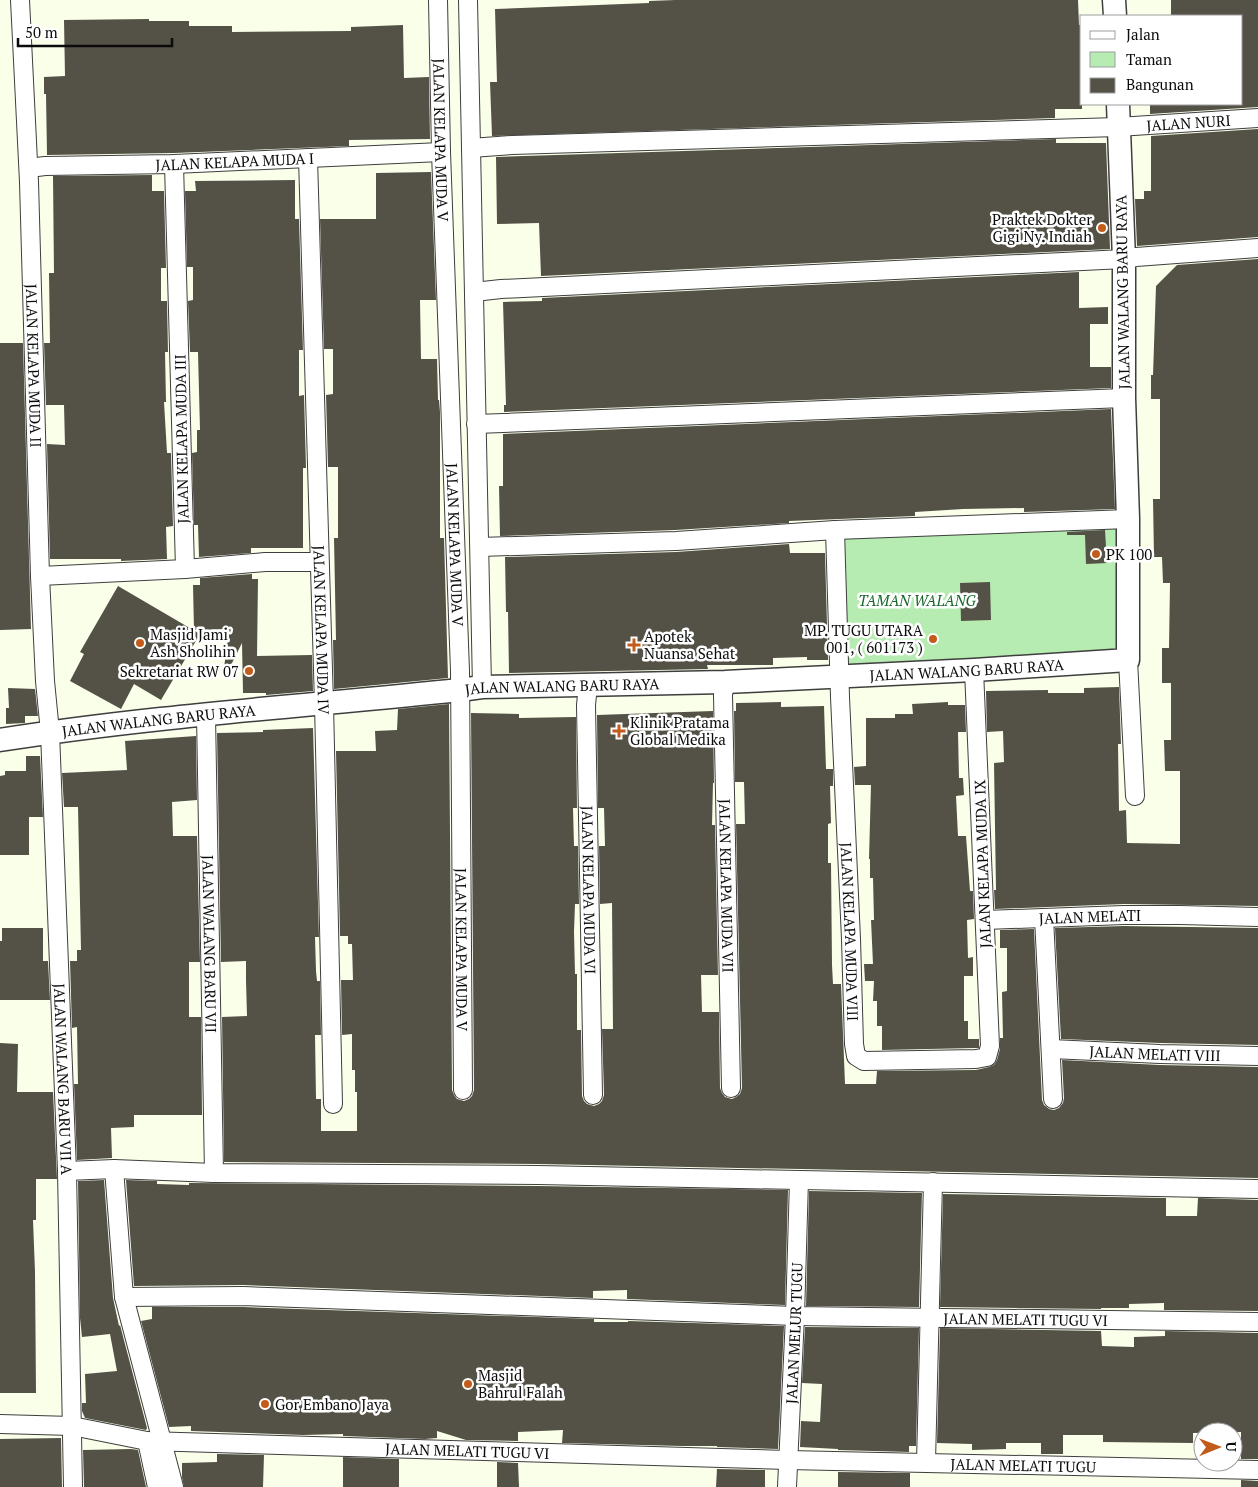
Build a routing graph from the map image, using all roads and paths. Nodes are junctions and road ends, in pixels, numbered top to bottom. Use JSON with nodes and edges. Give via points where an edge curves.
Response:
{"nodes":[{"id":1,"x":20,"y":0,"type":"edge"},
{"id":2,"x":438,"y":0,"type":"edge"},
{"id":3,"x":468,"y":0,"type":"edge"},
{"id":4,"x":1114,"y":0,"type":"edge"},
{"id":5,"x":1115,"y":15,"type":"edge"},
{"id":6,"x":1118,"y":105,"type":"edge"},
{"id":7,"x":1258,"y":118,"type":"edge"},
{"id":8,"x":1118,"y":128,"type":"junction"},
{"id":9,"x":471,"y":148,"type":"junction"},
{"id":10,"x":441,"y":152,"type":"junction"},
{"id":11,"x":308,"y":158,"type":"junction"},
{"id":12,"x":174,"y":164,"type":"junction"},
{"id":13,"x":29,"y":168,"type":"junction"},
{"id":14,"x":1258,"y":248,"type":"edge"},
{"id":15,"x":1124,"y":259,"type":"junction"},
{"id":16,"x":474,"y":292,"type":"junction"},
{"id":17,"x":1124,"y":398,"type":"junction"},
{"id":18,"x":476,"y":424,"type":"junction"},
{"id":19,"x":1128,"y":520,"type":"junction"},
{"id":20,"x":835,"y":530,"type":"junction"},
{"id":21,"x":480,"y":547,"type":"junction"},
{"id":22,"x":319,"y":562,"type":"junction"},
{"id":23,"x":184,"y":569,"type":"junction"},
{"id":24,"x":40,"y":576,"type":"junction"},
{"id":25,"x":1128,"y":660,"type":"junction"},
{"id":26,"x":974,"y":670,"type":"junction"},
{"id":27,"x":839,"y":676,"type":"junction"},
{"id":28,"x":725,"y":682,"type":"junction"},
{"id":29,"x":588,"y":685,"type":"junction"},
{"id":30,"x":482,"y":687,"type":"junction"},
{"id":31,"x":460,"y":690,"type":"junction"},
{"id":32,"x":324,"y":704,"type":"junction"},
{"id":33,"x":206,"y":715,"type":"junction"},
{"id":34,"x":50,"y":732,"type":"junction"},
{"id":35,"x":0,"y":740,"type":"edge"},
{"id":36,"x":1135,"y":796,"type":"dead end"},
{"id":37,"x":1258,"y":917,"type":"edge"},
{"id":38,"x":1044,"y":918,"type":"junction"},
{"id":39,"x":985,"y":920,"type":"junction"},
{"id":40,"x":1050,"y":1049,"type":"junction"},
{"id":41,"x":1258,"y":1056,"type":"edge"},
{"id":42,"x":987,"y":1057,"type":"joint"},
{"id":43,"x":731,"y":1088,"type":"dead end"},
{"id":44,"x":463,"y":1090,"type":"dead end"},
{"id":45,"x":593,"y":1095,"type":"dead end"},
{"id":46,"x":1054,"y":1099,"type":"dead end"},
{"id":47,"x":333,"y":1104,"type":"dead end"},
{"id":48,"x":114,"y":1169,"type":"junction"},
{"id":49,"x":67,"y":1171,"type":"junction"},
{"id":50,"x":214,"y":1173,"type":"junction"},
{"id":51,"x":799,"y":1180,"type":"junction"},
{"id":52,"x":933,"y":1182,"type":"junction"},
{"id":53,"x":1258,"y":1189,"type":"edge"},
{"id":54,"x":124,"y":1296,"type":"junction"},
{"id":55,"x":794,"y":1316,"type":"junction"},
{"id":56,"x":930,"y":1317,"type":"junction"},
{"id":57,"x":1258,"y":1322,"type":"edge"},
{"id":58,"x":0,"y":1424,"type":"edge"},
{"id":59,"x":72,"y":1426,"type":"junction"},
{"id":60,"x":155,"y":1442,"type":"junction"},
{"id":61,"x":788,"y":1460,"type":"junction"},
{"id":62,"x":926,"y":1462,"type":"junction"},
{"id":63,"x":1258,"y":1470,"type":"edge"},
{"id":64,"x":73,"y":1487,"type":"edge"},
{"id":65,"x":157,"y":1487,"type":"edge"},
{"id":66,"x":174,"y":1487,"type":"edge"},
{"id":67,"x":787,"y":1487,"type":"edge"}],
"edges":[{"from":1,"to":13,"type":"street","name":"JALAN KELAPA MUDA II"},
{"from":2,"to":10,"type":"street","name":"JALAN KELAPA MUDA V"},
{"from":3,"to":9,"type":"street"},
{"from":4,"to":5,"type":"street"},
{"from":6,"to":8,"type":"street","name":"JALAN WALANG BARU RAYA"},
{"from":7,"to":8,"type":"street","name":"JALAN NURI"},
{"from":8,"to":9,"type":"street","name":"JALAN NURI"},
{"from":8,"to":15,"type":"street","name":"JALAN WALANG BARU RAYA"},
{"from":9,"to":16,"type":"street"},
{"from":10,"to":11,"type":"street","name":"JALAN KELAPA MUDA I"},
{"from":10,"to":31,"type":"street","name":"JALAN KELAPA MUDA V"},
{"from":11,"to":12,"type":"street","name":"JALAN KELAPA MUDA I"},
{"from":11,"to":22,"type":"street","name":"JALAN KELAPA MUDA IV"},
{"from":12,"to":13,"type":"street","name":"JALAN KELAPA MUDA I"},
{"from":12,"to":23,"type":"street","name":"JALAN KELAPA MUDA III"},
{"from":13,"to":24,"type":"street","name":"JALAN KELAPA MUDA II"},
{"from":14,"to":15,"type":"street"},
{"from":15,"to":16,"type":"street"},
{"from":15,"to":17,"type":"street","name":"JALAN WALANG BARU RAYA"},
{"from":16,"to":18,"type":"street"},
{"from":17,"to":18,"type":"street"},
{"from":17,"to":19,"type":"street","name":"JALAN WALANG BARU RAYA"},
{"from":18,"to":21,"type":"street"},
{"from":19,"to":20,"type":"street"},
{"from":19,"to":25,"type":"street","name":"JALAN WALANG BARU RAYA"},
{"from":20,"to":21,"type":"street","via":[[676,541]]},
{"from":20,"to":27,"type":"street"},
{"from":21,"to":30,"type":"street"},
{"from":22,"to":23,"type":"street","via":[[265,562]]},
{"from":22,"to":32,"type":"street","name":"JALAN KELAPA MUDA IV"},
{"from":23,"to":24,"type":"street"},
{"from":24,"to":34,"type":"street","name":"JALAN KELAPA MUDA II"},
{"from":25,"to":26,"type":"street","name":"JALAN WALANG BARU RAYA"},
{"from":25,"to":36,"type":"street","name":"JALAN WALANG BARU RAYA"},
{"from":26,"to":27,"type":"street","name":"JALAN WALANG BARU RAYA"},
{"from":26,"to":39,"type":"street","name":"JALAN KELAPA MUDA IX"},
{"from":27,"to":28,"type":"street","name":"JALAN WALANG BARU RAYA"},
{"from":27,"to":42,"type":"street","name":"JALAN KELAPA MUDA VIII","via":[[856,1056],[864,1060]]},
{"from":28,"to":29,"type":"street","name":"JALAN WALANG BARU RAYA"},
{"from":28,"to":43,"type":"street","name":"JALAN KELAPA MUDA VII"},
{"from":29,"to":30,"type":"street","name":"JALAN WALANG BARU RAYA"},
{"from":29,"to":45,"type":"street","name":"JALAN KELAPA MUDA VI"},
{"from":30,"to":31,"type":"street","name":"JALAN WALANG BARU RAYA"},
{"from":31,"to":32,"type":"street","name":"JALAN WALANG BARU RAYA"},
{"from":31,"to":44,"type":"street","name":"JALAN KELAPA MUDA V"},
{"from":32,"to":33,"type":"street","name":"JALAN WALANG BARU RAYA"},
{"from":32,"to":47,"type":"street","name":"JALAN KELAPA MUDA IV"},
{"from":33,"to":34,"type":"street","name":"JALAN WALANG BARU RAYA"},
{"from":33,"to":50,"type":"street","name":"JALAN WALANG BARU VII"},
{"from":34,"to":35,"type":"street","name":"JALAN WALANG BARU RAYA"},
{"from":34,"to":49,"type":"street","name":"JALAN WALANG BARU VII A"},
{"from":37,"to":38,"type":"street","name":"JALAN MELATI"},
{"from":38,"to":39,"type":"street"},
{"from":38,"to":40,"type":"street","name":"JALAN MELATI"},
{"from":39,"to":42,"type":"street","name":"JALAN KELAPA MUDA IX","via":[[990,1046]]},
{"from":40,"to":41,"type":"street","name":"JALAN MELATI VIII"},
{"from":40,"to":46,"type":"street","name":"JALAN MELATI"},
{"from":48,"to":49,"type":"street"},
{"from":48,"to":50,"type":"street"},
{"from":48,"to":54,"type":"street"},
{"from":49,"to":59,"type":"street","name":"JALAN WALANG BARU VII A"},
{"from":50,"to":51,"type":"street"},
{"from":51,"to":52,"type":"street"},
{"from":51,"to":55,"type":"street","name":"JALAN MELUR TUGU"},
{"from":52,"to":53,"type":"street"},
{"from":52,"to":56,"type":"street"},
{"from":54,"to":55,"type":"street","name":"JALAN MELATI TUGU VI","via":[[242,1296]]},
{"from":54,"to":60,"type":"street"},
{"from":55,"to":56,"type":"street","name":"JALAN MELATI TUGU VI"},
{"from":55,"to":61,"type":"street","name":"JALAN MELUR TUGU"},
{"from":56,"to":57,"type":"street","name":"JALAN MELATI TUGU VI"},
{"from":56,"to":62,"type":"street"},
{"from":58,"to":59,"type":"street","name":"JALAN MELATI TUGU VI"},
{"from":59,"to":60,"type":"street","name":"JALAN MELATI TUGU VI"},
{"from":59,"to":64,"type":"street","name":"JALAN WALANG BARU VII A"},
{"from":60,"to":61,"type":"street","name":"JALAN MELATI TUGU VI"},
{"from":60,"to":65,"type":"street"},
{"from":60,"to":66,"type":"street"},
{"from":61,"to":62,"type":"street","name":"JALAN MELATI TUGU"},
{"from":61,"to":67,"type":"street","name":"JALAN MELUR TUGU"},
{"from":62,"to":63,"type":"street","name":"JALAN MELATI TUGU"}]}
